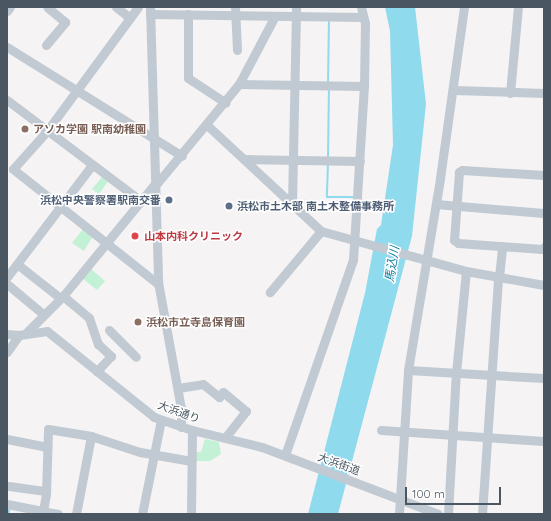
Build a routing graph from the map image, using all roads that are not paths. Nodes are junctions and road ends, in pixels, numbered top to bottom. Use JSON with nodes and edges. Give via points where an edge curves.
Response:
{"nodes":[{"id":1,"x":10,"y":7,"type":"edge"},
{"id":2,"x":46,"y":7,"type":"edge"},
{"id":3,"x":116,"y":7,"type":"edge"},
{"id":4,"x":138,"y":7,"type":"edge"},
{"id":5,"x":361,"y":7,"type":"edge"},
{"id":6,"x":464,"y":7,"type":"edge"},
{"id":7,"x":518,"y":7,"type":"edge"},
{"id":8,"x":7,"y":11,"type":"edge"},
{"id":9,"x":150,"y":11,"type":"edge"},
{"id":10,"x":236,"y":11,"type":"edge"},
{"id":11,"x":296,"y":11,"type":"edge"},
{"id":12,"x":188,"y":14,"type":"junction"},
{"id":13,"x":275,"y":16,"type":"junction"},
{"id":14,"x":363,"y":17,"type":"junction"},
{"id":15,"x":130,"y":18,"type":"junction"},
{"id":16,"x":46,"y":45,"type":"dead end"},
{"id":17,"x":7,"y":47,"type":"edge"},
{"id":18,"x":237,"y":50,"type":"dead end"},
{"id":19,"x":239,"y":84,"type":"junction"},
{"id":20,"x":294,"y":85,"type":"junction"},
{"id":21,"x":364,"y":86,"type":"junction"},
{"id":22,"x":77,"y":90,"type":"junction"},
{"id":23,"x":454,"y":90,"type":"junction"},
{"id":24,"x":510,"y":93,"type":"junction"},
{"id":25,"x":544,"y":93,"type":"edge"},
{"id":26,"x":7,"y":100,"type":"edge"},
{"id":27,"x":226,"y":103,"type":"junction"},
{"id":28,"x":208,"y":126,"type":"junction"},
{"id":29,"x":47,"y":131,"type":"junction"},
{"id":30,"x":154,"y":138,"type":"junction"},
{"id":31,"x":182,"y":156,"type":"junction"},
{"id":32,"x":245,"y":159,"type":"junction"},
{"id":33,"x":293,"y":159,"type":"junction"},
{"id":34,"x":360,"y":160,"type":"junction"},
{"id":35,"x":92,"y":165,"type":"junction"},
{"id":36,"x":10,"y":167,"type":"edge"},
{"id":37,"x":544,"y":176,"type":"edge"},
{"id":38,"x":154,"y":186,"type":"junction"},
{"id":39,"x":141,"y":200,"type":"junction"},
{"id":40,"x":292,"y":203,"type":"junction"},
{"id":41,"x":436,"y":204,"type":"junction"},
{"id":42,"x":456,"y":206,"type":"junction"},
{"id":43,"x":60,"y":207,"type":"junction"},
{"id":44,"x":544,"y":212,"type":"edge"},
{"id":45,"x":321,"y":231,"type":"junction"},
{"id":46,"x":106,"y":243,"type":"junction"},
{"id":47,"x":360,"y":243,"type":"junction"},
{"id":48,"x":502,"y":246,"type":"junction"},
{"id":49,"x":544,"y":247,"type":"edge"},
{"id":50,"x":424,"y":260,"type":"junction"},
{"id":51,"x":17,"y":264,"type":"junction"},
{"id":52,"x":466,"y":271,"type":"junction"},
{"id":53,"x":7,"y":277,"type":"edge"},
{"id":54,"x":499,"y":277,"type":"junction"},
{"id":55,"x":7,"y":284,"type":"edge"},
{"id":56,"x":158,"y":284,"type":"junction"},
{"id":57,"x":544,"y":285,"type":"edge"},
{"id":58,"x":270,"y":292,"type":"dead end"},
{"id":59,"x":62,"y":297,"type":"junction"},
{"id":60,"x":43,"y":314,"type":"junction"},
{"id":61,"x":109,"y":330,"type":"dead end"},
{"id":62,"x":7,"y":334,"type":"edge"},
{"id":63,"x":22,"y":335,"type":"junction"},
{"id":64,"x":121,"y":342,"type":"junction"},
{"id":65,"x":7,"y":352,"type":"edge"},
{"id":66,"x":111,"y":356,"type":"junction"},
{"id":67,"x":136,"y":356,"type":"dead end"},
{"id":68,"x":408,"y":370,"type":"junction"},
{"id":69,"x":97,"y":371,"type":"junction"},
{"id":70,"x":456,"y":373,"type":"junction"},
{"id":71,"x":493,"y":376,"type":"junction"},
{"id":72,"x":544,"y":378,"type":"edge"},
{"id":73,"x":178,"y":388,"type":"junction"},
{"id":74,"x":161,"y":420,"type":"junction"},
{"id":75,"x":181,"y":427,"type":"junction"},
{"id":76,"x":192,"y":430,"type":"junction"},
{"id":77,"x":381,"y":430,"type":"dead end"},
{"id":78,"x":405,"y":431,"type":"junction"},
{"id":79,"x":454,"y":434,"type":"junction"},
{"id":80,"x":91,"y":436,"type":"junction"},
{"id":81,"x":487,"y":437,"type":"junction"},
{"id":82,"x":225,"y":438,"type":"junction"},
{"id":83,"x":7,"y":439,"type":"edge"},
{"id":84,"x":544,"y":441,"type":"edge"},
{"id":85,"x":47,"y":447,"type":"junction"},
{"id":86,"x":154,"y":454,"type":"junction"},
{"id":87,"x":285,"y":455,"type":"junction"},
{"id":88,"x":191,"y":461,"type":"junction"},
{"id":89,"x":306,"y":465,"type":"joint"},
{"id":90,"x":9,"y":486,"type":"dead end"},
{"id":91,"x":46,"y":491,"type":"junction"},
{"id":92,"x":400,"y":499,"type":"junction"},
{"id":93,"x":7,"y":504,"type":"edge"},
{"id":94,"x":43,"y":511,"type":"junction"},
{"id":95,"x":58,"y":514,"type":"edge"},
{"id":96,"x":76,"y":514,"type":"edge"},
{"id":97,"x":142,"y":514,"type":"edge"},
{"id":98,"x":191,"y":514,"type":"edge"},
{"id":99,"x":399,"y":514,"type":"edge"},
{"id":100,"x":438,"y":514,"type":"edge"},
{"id":101,"x":448,"y":514,"type":"edge"},
{"id":102,"x":482,"y":514,"type":"edge"}],
"edges":[{"from":1,"to":8,"type":"street"},
{"from":2,"to":16,"type":"street","via":[[65,22]]},
{"from":3,"to":15,"type":"street"},
{"from":4,"to":15,"type":"street"},
{"from":5,"to":14,"type":"street"},
{"from":6,"to":23,"type":"street"},
{"from":7,"to":24,"type":"street"},
{"from":9,"to":12,"type":"street"},
{"from":9,"to":30,"type":"street"},
{"from":10,"to":12,"type":"street"},
{"from":10,"to":13,"type":"street"},
{"from":10,"to":18,"type":"street"},
{"from":11,"to":13,"type":"street"},
{"from":11,"to":14,"type":"street"},
{"from":11,"to":20,"type":"street"},
{"from":12,"to":27,"type":"street","via":[[188,78]]},
{"from":13,"to":19,"type":"street"},
{"from":14,"to":21,"type":"street"},
{"from":15,"to":22,"type":"street"},
{"from":17,"to":22,"type":"street"},
{"from":19,"to":20,"type":"street"},
{"from":19,"to":27,"type":"street"},
{"from":20,"to":21,"type":"street"},
{"from":20,"to":33,"type":"street"},
{"from":21,"to":34,"type":"street"},
{"from":22,"to":29,"type":"street"},
{"from":22,"to":30,"type":"street"},
{"from":23,"to":24,"type":"street"},
{"from":23,"to":41,"type":"street"},
{"from":24,"to":25,"type":"street"},
{"from":26,"to":29,"type":"street"},
{"from":27,"to":28,"type":"street"},
{"from":28,"to":31,"type":"street"},
{"from":28,"to":32,"type":"street"},
{"from":29,"to":35,"type":"street"},
{"from":29,"to":36,"type":"street"},
{"from":30,"to":31,"type":"street"},
{"from":30,"to":38,"type":"street"},
{"from":31,"to":38,"type":"street"},
{"from":32,"to":33,"type":"street"},
{"from":32,"to":40,"type":"street"},
{"from":33,"to":34,"type":"street"},
{"from":33,"to":40,"type":"street"},
{"from":34,"to":47,"type":"street"},
{"from":35,"to":39,"type":"street"},
{"from":35,"to":43,"type":"street"},
{"from":36,"to":43,"type":"street"},
{"from":37,"to":42,"type":"street","via":[[462,170],[458,174]]},
{"from":38,"to":39,"type":"street"},
{"from":38,"to":56,"type":"street"},
{"from":39,"to":46,"type":"street"},
{"from":40,"to":45,"type":"street"},
{"from":41,"to":42,"type":"street"},
{"from":41,"to":50,"type":"street"},
{"from":42,"to":44,"type":"street"},
{"from":42,"to":48,"type":"street","via":[[455,242]]},
{"from":43,"to":46,"type":"street"},
{"from":43,"to":51,"type":"street"},
{"from":45,"to":47,"type":"street"},
{"from":45,"to":58,"type":"street"},
{"from":46,"to":56,"type":"street"},
{"from":46,"to":59,"type":"street"},
{"from":47,"to":50,"type":"street"},
{"from":47,"to":87,"type":"street"},
{"from":48,"to":49,"type":"street","via":[[542,249]]},
{"from":48,"to":54,"type":"street"},
{"from":50,"to":52,"type":"street"},
{"from":50,"to":68,"type":"street"},
{"from":51,"to":53,"type":"street"},
{"from":51,"to":59,"type":"street"},
{"from":52,"to":54,"type":"street"},
{"from":52,"to":70,"type":"street"},
{"from":54,"to":57,"type":"street"},
{"from":54,"to":71,"type":"street"},
{"from":55,"to":60,"type":"street"},
{"from":56,"to":73,"type":"street"},
{"from":59,"to":60,"type":"street"},
{"from":59,"to":66,"type":"street","via":[[89,318],[98,344]]},
{"from":60,"to":63,"type":"street"},
{"from":61,"to":64,"type":"street"},
{"from":62,"to":63,"type":"street","name":"大浜通り"},
{"from":63,"to":65,"type":"street"},
{"from":63,"to":69,"type":"street","name":"大浜通り","via":[[47,331]]},
{"from":64,"to":66,"type":"street"},
{"from":64,"to":67,"type":"street"},
{"from":66,"to":69,"type":"street"},
{"from":68,"to":70,"type":"street"},
{"from":68,"to":78,"type":"street"},
{"from":69,"to":74,"type":"street","name":"大浜通り","via":[[150,415]]},
{"from":70,"to":71,"type":"street"},
{"from":70,"to":79,"type":"street"},
{"from":71,"to":72,"type":"street"},
{"from":71,"to":81,"type":"street"},
{"from":73,"to":75,"type":"street"},
{"from":73,"to":82,"type":"street","via":[[203,384],[218,397],[223,392],[246,411]]},
{"from":74,"to":75,"type":"street","name":"大浜通り"},
{"from":74,"to":86,"type":"street"},
{"from":75,"to":76,"type":"street","name":"大浜通り"},
{"from":76,"to":82,"type":"street","name":"大浜通り"},
{"from":76,"to":88,"type":"street"},
{"from":77,"to":78,"type":"street"},
{"from":78,"to":79,"type":"street"},
{"from":78,"to":92,"type":"street"},
{"from":79,"to":81,"type":"street"},
{"from":79,"to":101,"type":"street"},
{"from":80,"to":85,"type":"street","via":[[48,429]]},
{"from":80,"to":86,"type":"street"},
{"from":80,"to":96,"type":"street"},
{"from":81,"to":84,"type":"street"},
{"from":81,"to":102,"type":"street"},
{"from":82,"to":87,"type":"street","name":"大浜通り"},
{"from":83,"to":85,"type":"street"},
{"from":85,"to":91,"type":"street"},
{"from":86,"to":88,"type":"street"},
{"from":86,"to":97,"type":"street"},
{"from":87,"to":89,"type":"street","name":"大浜通り"},
{"from":88,"to":98,"type":"street"},
{"from":89,"to":92,"type":"street","name":"大浜街道"},
{"from":90,"to":91,"type":"street"},
{"from":91,"to":94,"type":"street"},
{"from":92,"to":99,"type":"street"},
{"from":92,"to":100,"type":"street"},
{"from":93,"to":94,"type":"street"},
{"from":94,"to":95,"type":"street"}]}
